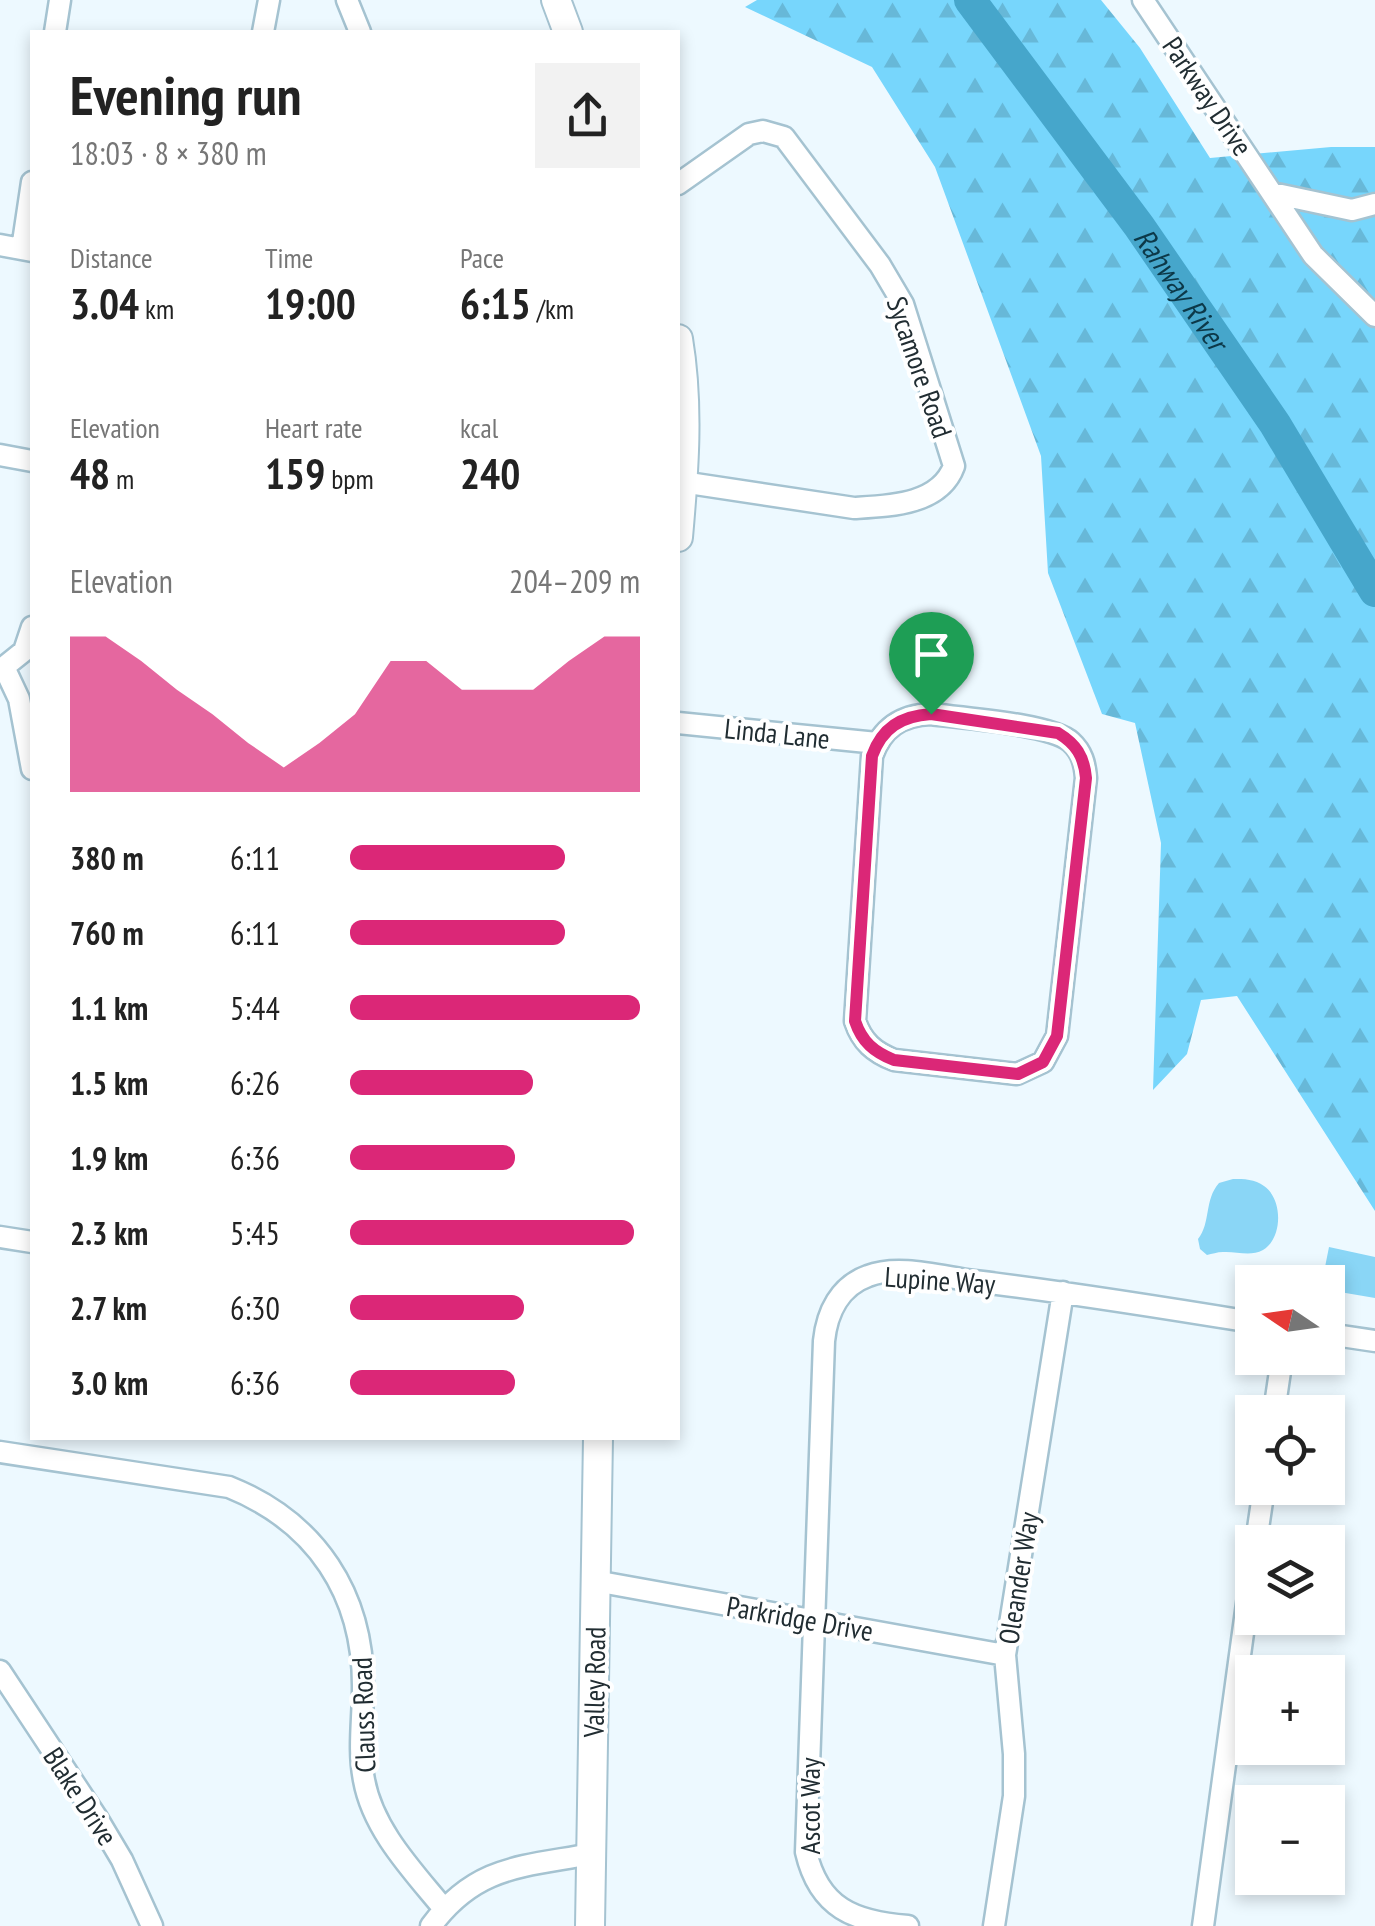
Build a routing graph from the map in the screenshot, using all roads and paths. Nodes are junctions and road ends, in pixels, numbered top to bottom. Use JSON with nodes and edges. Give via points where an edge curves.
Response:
{"nodes":[{"id":1,"x":60,"y":0,"type":"edge"},
{"id":2,"x":269,"y":0,"type":"edge"},
{"id":3,"x":347,"y":0,"type":"edge"},
{"id":4,"x":556,"y":0,"type":"edge"},
{"id":5,"x":1143,"y":0,"type":"edge"},
{"id":6,"x":55,"y":30,"type":"edge"},
{"id":7,"x":263,"y":30,"type":"edge"},
{"id":8,"x":359,"y":30,"type":"edge"},
{"id":9,"x":567,"y":30,"type":"edge"},
{"id":10,"x":680,"y":183,"type":"edge"},
{"id":11,"x":1272,"y":193,"type":"junction"},
{"id":12,"x":1375,"y":204,"type":"edge"},
{"id":13,"x":30,"y":209,"type":"edge"},
{"id":14,"x":0,"y":245,"type":"edge"},
{"id":15,"x":27,"y":250,"type":"edge"},
{"id":16,"x":1375,"y":316,"type":"edge"},
{"id":17,"x":680,"y":354,"type":"edge"},
{"id":18,"x":0,"y":455,"type":"edge"},
{"id":19,"x":30,"y":461,"type":"edge"},
{"id":20,"x":682,"y":482,"type":"junction"},
{"id":21,"x":680,"y":510,"type":"edge"},
{"id":22,"x":30,"y":633,"type":"edge"},
{"id":23,"x":2,"y":667,"type":"edge"},
{"id":24,"x":680,"y":722,"type":"edge"},
{"id":25,"x":876,"y":743,"type":"junction"},
{"id":26,"x":30,"y":759,"type":"edge"},
{"id":27,"x":0,"y":1237,"type":"edge"},
{"id":28,"x":30,"y":1242,"type":"edge"},
{"id":29,"x":1063,"y":1292,"type":"junction"},
{"id":30,"x":1235,"y":1319,"type":"edge"},
{"id":31,"x":1345,"y":1336,"type":"edge"},
{"id":32,"x":1375,"y":1340,"type":"edge"},
{"id":33,"x":598,"y":1440,"type":"edge"},
{"id":34,"x":0,"y":1452,"type":"edge"},
{"id":35,"x":595,"y":1581,"type":"junction"},
{"id":36,"x":814,"y":1621,"type":"junction"},
{"id":37,"x":1243,"y":1635,"type":"edge"},
{"id":38,"x":1005,"y":1655,"type":"junction"},
{"id":39,"x":0,"y":1671,"type":"edge"},
{"id":40,"x":592,"y":1854,"type":"junction"},
{"id":41,"x":438,"y":1918,"type":"edge"},
{"id":42,"x":152,"y":1926,"type":"edge"},
{"id":43,"x":590,"y":1926,"type":"edge"},
{"id":44,"x":908,"y":1926,"type":"edge"},
{"id":45,"x":994,"y":1926,"type":"edge"},
{"id":46,"x":1202,"y":1926,"type":"edge"}],
"edges":[{"from":1,"to":6,"type":"street"},
{"from":2,"to":7,"type":"street"},
{"from":3,"to":8,"type":"street"},
{"from":4,"to":9,"type":"street"},
{"from":5,"to":11,"type":"street","name":"Parkway Drive"},
{"from":10,"to":20,"type":"street","name":"Sycamore Road","via":[[749,134],[763,130],[784,137],[903,304],[954,466],[934,493],[854,508]]},
{"from":11,"to":12,"type":"street","via":[[1352,210]]},
{"from":11,"to":16,"type":"street","name":"Parkway Drive","via":[[1314,255]]},
{"from":13,"to":15,"type":"street"},
{"from":14,"to":15,"type":"street"},
{"from":17,"to":20,"type":"street"},
{"from":18,"to":19,"type":"street"},
{"from":20,"to":21,"type":"street"},
{"from":22,"to":23,"type":"street","via":[[24,651]]},
{"from":23,"to":26,"type":"street","via":[[19,700]]},
{"from":24,"to":25,"type":"street","name":"Linda Lane"},
{"from":25,"to":25,"type":"street","via":[[854,1010],[858,1031],[894,1060],[1007,1074],[1032,1070],[1057,1036],[1086,778],[1079,751],[1058,733],[931,714],[898,721]]},
{"from":27,"to":28,"type":"street"},
{"from":29,"to":30,"type":"street","name":"Lupine Way"},
{"from":29,"to":36,"type":"street","name":"Lupine Way","via":[[884,1271],[857,1280],[837,1300],[824,1341]]},
{"from":29,"to":38,"type":"street","name":"Oleander Way"},
{"from":31,"to":32,"type":"street"},
{"from":33,"to":35,"type":"street","name":"Valley Road"},
{"from":34,"to":41,"type":"street","name":"Clauss Road","via":[[228,1488],[285,1516],[304,1535],[326,1559],[354,1618],[364,1686],[364,1783],[376,1816]]},
{"from":35,"to":36,"type":"street","name":"Parkridge Drive"},
{"from":35,"to":40,"type":"street","name":"Valley Road"},
{"from":36,"to":38,"type":"street","name":"Parkridge Drive"},
{"from":36,"to":44,"type":"street","name":"Ascot Way","via":[[805,1835],[810,1870],[856,1918]]},
{"from":37,"to":46,"type":"street"},
{"from":38,"to":45,"type":"street","name":"Oleander Way","via":[[1014,1796]]},
{"from":39,"to":42,"type":"street","name":"Blake Drive","via":[[106,1832]]},
{"from":40,"to":41,"type":"street","via":[[500,1872],[476,1882]]},
{"from":40,"to":43,"type":"street","name":"Valley Road"}]}
